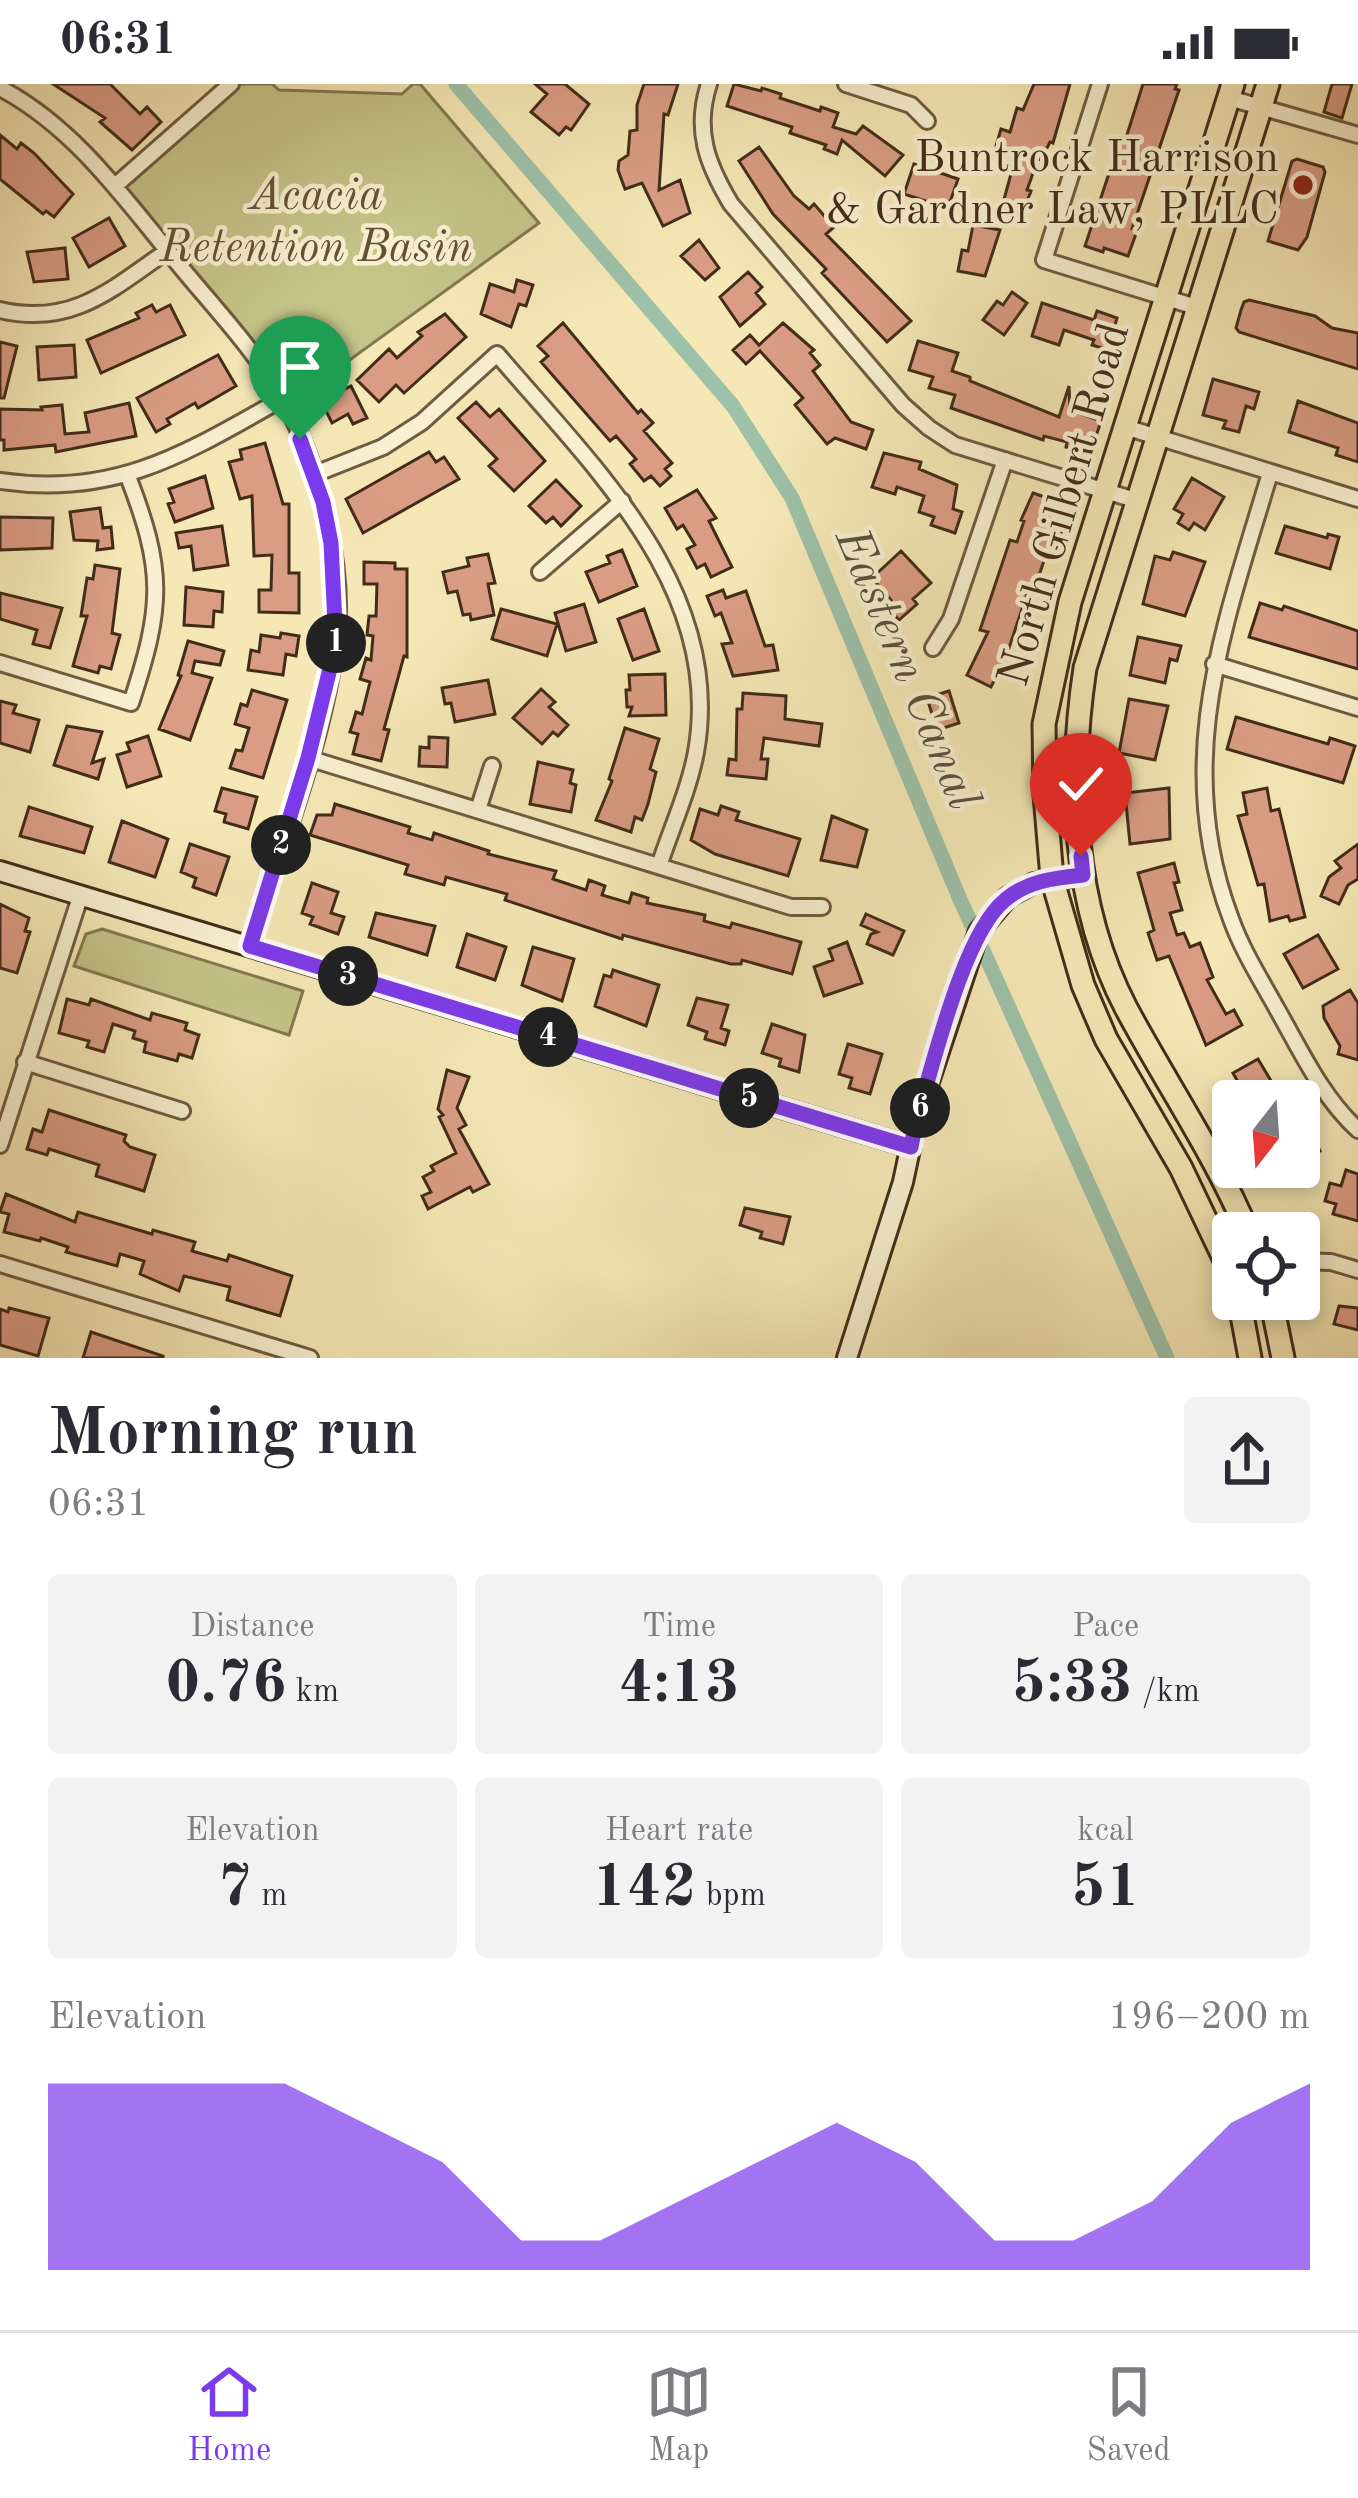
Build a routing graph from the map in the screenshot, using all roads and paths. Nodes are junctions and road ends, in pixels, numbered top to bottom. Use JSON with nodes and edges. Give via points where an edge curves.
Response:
{"nodes":[{"id":1,"x":231,"y":84,"type":"edge"},
{"id":2,"x":709,"y":84,"type":"edge"},
{"id":3,"x":846,"y":84,"type":"edge"},
{"id":4,"x":1100,"y":84,"type":"edge"},
{"id":5,"x":1268,"y":84,"type":"edge"},
{"id":6,"x":0,"y":88,"type":"edge"},
{"id":7,"x":1231,"y":91,"type":"edge"},
{"id":8,"x":1261,"y":108,"type":"junction"},
{"id":9,"x":927,"y":121,"type":"dead end"},
{"id":10,"x":1358,"y":134,"type":"edge"},
{"id":11,"x":116,"y":186,"type":"junction"},
{"id":12,"x":167,"y":251,"type":"junction"},
{"id":13,"x":1166,"y":298,"type":"junction"},
{"id":14,"x":1196,"y":308,"type":"junction"},
{"id":15,"x":0,"y":310,"type":"edge"},
{"id":16,"x":282,"y":399,"type":"junction"},
{"id":17,"x":1125,"y":428,"type":"junction"},
{"id":18,"x":1155,"y":437,"type":"junction"},
{"id":19,"x":1005,"y":460,"type":"junction"},
{"id":20,"x":1270,"y":473,"type":"junction"},
{"id":21,"x":127,"y":474,"type":"junction"},
{"id":22,"x":315,"y":474,"type":"junction"},
{"id":23,"x":0,"y":481,"type":"edge"},
{"id":24,"x":1106,"y":490,"type":"junction"},
{"id":25,"x":622,"y":500,"type":"junction"},
{"id":26,"x":1135,"y":500,"type":"junction"},
{"id":27,"x":1358,"y":500,"type":"edge"},
{"id":28,"x":540,"y":572,"type":"dead end"},
{"id":29,"x":933,"y":648,"type":"dead end"},
{"id":30,"x":0,"y":663,"type":"edge"},
{"id":31,"x":1214,"y":664,"type":"junction"},
{"id":32,"x":1358,"y":708,"type":"edge"},
{"id":33,"x":308,"y":758,"type":"junction"},
{"id":34,"x":492,"y":766,"type":"dead end"},
{"id":35,"x":478,"y":810,"type":"junction"},
{"id":36,"x":659,"y":866,"type":"junction"},
{"id":37,"x":0,"y":871,"type":"edge"},
{"id":38,"x":1083,"y":875,"type":"junction"},
{"id":39,"x":1052,"y":878,"type":"junction"},
{"id":40,"x":81,"y":895,"type":"junction"},
{"id":41,"x":822,"y":907,"type":"dead end"},
{"id":42,"x":250,"y":946,"type":"junction"},
{"id":43,"x":26,"y":1062,"type":"junction"},
{"id":44,"x":182,"y":1111,"type":"dead end"},
{"id":45,"x":1358,"y":1130,"type":"edge"},
{"id":46,"x":0,"y":1145,"type":"edge"},
{"id":47,"x":911,"y":1147,"type":"junction"},
{"id":48,"x":1238,"y":1212,"type":"edge"},
{"id":49,"x":1212,"y":1233,"type":"edge"},
{"id":50,"x":1320,"y":1262,"type":"edge"},
{"id":51,"x":0,"y":1264,"type":"edge"},
{"id":52,"x":1358,"y":1270,"type":"edge"},
{"id":53,"x":1243,"y":1320,"type":"edge"},
{"id":54,"x":1275,"y":1320,"type":"edge"},
{"id":55,"x":310,"y":1358,"type":"edge"},
{"id":56,"x":847,"y":1358,"type":"edge"},
{"id":57,"x":1250,"y":1358,"type":"edge"},
{"id":58,"x":1283,"y":1358,"type":"edge"}],
"edges":[{"from":1,"to":11,"type":"street"},
{"from":2,"to":19,"type":"street","via":[[701,138],[730,204],[904,405],[955,445]]},
{"from":3,"to":9,"type":"street","via":[[911,105]]},
{"from":4,"to":13,"type":"street","via":[[1044,260]]},
{"from":5,"to":8,"type":"main road","name":"North Gilbert Road"},
{"from":6,"to":11,"type":"street","via":[[28,103]]},
{"from":7,"to":8,"type":"street"},
{"from":7,"to":13,"type":"main road","name":"North Gilbert Road"},
{"from":8,"to":10,"type":"street"},
{"from":8,"to":14,"type":"main road","name":"North Gilbert Road"},
{"from":11,"to":12,"type":"street"},
{"from":12,"to":15,"type":"street","via":[[94,302],[25,316]]},
{"from":12,"to":16,"type":"street"},
{"from":13,"to":14,"type":"street"},
{"from":13,"to":17,"type":"main road","name":"North Gilbert Road"},
{"from":14,"to":18,"type":"main road","name":"North Gilbert Road"},
{"from":16,"to":21,"type":"street","via":[[172,461]]},
{"from":16,"to":22,"type":"street"},
{"from":17,"to":18,"type":"street"},
{"from":17,"to":24,"type":"main road","name":"North Gilbert Road"},
{"from":18,"to":20,"type":"street"},
{"from":18,"to":26,"type":"main road","name":"North Gilbert Road"},
{"from":19,"to":24,"type":"street"},
{"from":19,"to":29,"type":"street"},
{"from":20,"to":27,"type":"street"},
{"from":20,"to":31,"type":"street"},
{"from":21,"to":23,"type":"street","via":[[33,486]]},
{"from":21,"to":30,"type":"street","via":[[148,536],[158,609],[131,704]]},
{"from":22,"to":25,"type":"street","via":[[422,422],[497,354]]},
{"from":22,"to":33,"type":"street","via":[[331,543],[336,644]]},
{"from":24,"to":26,"type":"street"},
{"from":24,"to":39,"type":"main road","name":"North Gilbert Road","via":[[1044,724]]},
{"from":25,"to":28,"type":"street"},
{"from":25,"to":36,"type":"street","via":[[678,597],[701,694],[696,753]]},
{"from":26,"to":38,"type":"main road","name":"North Gilbert Road","via":[[1077,722]]},
{"from":31,"to":32,"type":"street"},
{"from":31,"to":45,"type":"street","via":[[1202,767],[1231,921],[1328,1096]]},
{"from":33,"to":35,"type":"street"},
{"from":33,"to":42,"type":"street"},
{"from":34,"to":35,"type":"street"},
{"from":35,"to":36,"type":"street"},
{"from":36,"to":41,"type":"street","via":[[791,907]]},
{"from":37,"to":40,"type":"street"},
{"from":38,"to":39,"type":"street"},
{"from":38,"to":48,"type":"main road","name":"North Gilbert Road","via":[[1124,1003]]},
{"from":39,"to":47,"type":"street","via":[[991,913],[969,958]]},
{"from":39,"to":49,"type":"main road","name":"North Gilbert Road","via":[[1106,1039]]},
{"from":40,"to":42,"type":"street"},
{"from":40,"to":43,"type":"street"},
{"from":42,"to":47,"type":"street"},
{"from":43,"to":44,"type":"street"},
{"from":43,"to":46,"type":"street"},
{"from":47,"to":56,"type":"street"},
{"from":50,"to":52,"type":"street"},
{"from":51,"to":55,"type":"street"},
{"from":53,"to":57,"type":"main road"},
{"from":54,"to":58,"type":"main road"}]}
